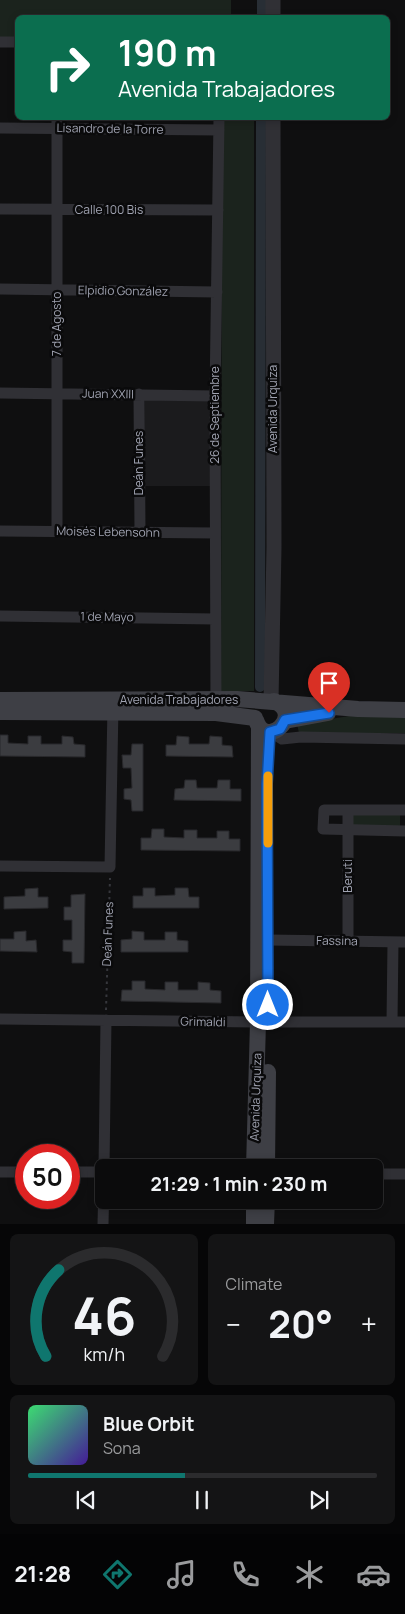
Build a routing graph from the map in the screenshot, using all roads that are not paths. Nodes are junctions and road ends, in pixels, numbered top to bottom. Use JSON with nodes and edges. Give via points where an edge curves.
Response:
{"nodes":[{"id":1,"x":273,"y":0,"type":"edge"},
{"id":2,"x":273,"y":15,"type":"edge"},
{"id":3,"x":0,"y":42,"type":"edge"},
{"id":4,"x":15,"y":42,"type":"edge"},
{"id":5,"x":219,"y":120,"type":"edge"},
{"id":6,"x":273,"y":120,"type":"edge"},
{"id":7,"x":57,"y":123,"type":"edge"},
{"id":8,"x":0,"y":128,"type":"edge"},
{"id":9,"x":219,"y":130,"type":"junction"},
{"id":10,"x":0,"y":209,"type":"edge"},
{"id":11,"x":58,"y":210,"type":"junction"},
{"id":12,"x":218,"y":210,"type":"junction"},
{"id":13,"x":0,"y":289,"type":"edge"},
{"id":14,"x":57,"y":290,"type":"junction"},
{"id":15,"x":217,"y":292,"type":"junction"},
{"id":16,"x":0,"y":392,"type":"edge"},
{"id":17,"x":57,"y":393,"type":"junction"},
{"id":18,"x":139,"y":394,"type":"junction"},
{"id":19,"x":215,"y":396,"type":"junction"},
{"id":20,"x":0,"y":531,"type":"edge"},
{"id":21,"x":57,"y":531,"type":"junction"},
{"id":22,"x":140,"y":532,"type":"junction"},
{"id":23,"x":216,"y":533,"type":"junction"},
{"id":24,"x":0,"y":616,"type":"edge"},
{"id":25,"x":215,"y":619,"type":"junction"},
{"id":26,"x":0,"y":700,"type":"edge"},
{"id":27,"x":271,"y":701,"type":"junction"},
{"id":28,"x":113,"y":706,"type":"junction"},
{"id":29,"x":216,"y":706,"type":"junction"},
{"id":30,"x":358,"y":709,"type":"junction"},
{"id":31,"x":405,"y":710,"type":"edge"},
{"id":32,"x":0,"y":712,"type":"edge"},
{"id":33,"x":271,"y":725,"type":"junction"},
{"id":34,"x":301,"y":737,"type":"junction"},
{"id":35,"x":405,"y":739,"type":"edge"},
{"id":36,"x":348,"y":810,"type":"junction"},
{"id":37,"x":405,"y":810,"type":"edge"},
{"id":38,"x":348,"y":830,"type":"junction"},
{"id":39,"x":405,"y":831,"type":"edge"},
{"id":40,"x":0,"y":866,"type":"edge"},
{"id":41,"x":268,"y":940,"type":"junction"},
{"id":42,"x":348,"y":941,"type":"junction"},
{"id":43,"x":393,"y":942,"type":"junction"},
{"id":44,"x":405,"y":942,"type":"edge"},
{"id":45,"x":0,"y":1019,"type":"edge"},
{"id":46,"x":106,"y":1020,"type":"junction"},
{"id":47,"x":263,"y":1022,"type":"junction"},
{"id":48,"x":392,"y":1022,"type":"junction"},
{"id":49,"x":405,"y":1022,"type":"edge"},
{"id":50,"x":104,"y":1159,"type":"edge"},
{"id":51,"x":255,"y":1159,"type":"edge"},
{"id":52,"x":267,"y":1159,"type":"edge"},
{"id":53,"x":0,"y":1172,"type":"edge"},
{"id":54,"x":15,"y":1172,"type":"edge"},
{"id":55,"x":80,"y":1172,"type":"edge"},
{"id":56,"x":95,"y":1172,"type":"edge"},
{"id":57,"x":383,"y":1174,"type":"edge"},
{"id":58,"x":405,"y":1174,"type":"edge"},
{"id":59,"x":103,"y":1209,"type":"edge"},
{"id":60,"x":254,"y":1209,"type":"edge"},
{"id":61,"x":267,"y":1209,"type":"edge"},
{"id":62,"x":103,"y":1224,"type":"edge"},
{"id":63,"x":254,"y":1224,"type":"edge"},
{"id":64,"x":266,"y":1224,"type":"edge"}],
"edges":[{"from":1,"to":2,"type":"street"},
{"from":3,"to":4,"type":"street"},
{"from":5,"to":9,"type":"street","name":"26 de Septiembre"},
{"from":6,"to":27,"type":"street","name":"Avenida Urquiza"},
{"from":7,"to":8,"type":"street","name":"Lisandro de la Torre"},
{"from":7,"to":9,"type":"street","name":"Lisandro de la Torre"},
{"from":7,"to":11,"type":"street","name":"7 de Agosto"},
{"from":9,"to":12,"type":"street","name":"26 de Septiembre"},
{"from":10,"to":11,"type":"street","name":"Calle 100 Bis"},
{"from":11,"to":12,"type":"street","name":"Calle 100 Bis"},
{"from":11,"to":14,"type":"street","name":"7 de Agosto"},
{"from":12,"to":15,"type":"street","name":"26 de Septiembre"},
{"from":13,"to":14,"type":"street","name":"Elpidio González"},
{"from":14,"to":15,"type":"street","name":"Elpidio González"},
{"from":14,"to":17,"type":"street","name":"7 de Agosto"},
{"from":15,"to":19,"type":"street","name":"26 de Septiembre"},
{"from":16,"to":17,"type":"street","name":"Juan XXIII"},
{"from":17,"to":18,"type":"street","name":"Juan XXIII"},
{"from":17,"to":21,"type":"street","name":"7 de Agosto"},
{"from":18,"to":19,"type":"street","name":"Juan XXIII"},
{"from":18,"to":22,"type":"street","name":"Deán Funes"},
{"from":19,"to":23,"type":"street","name":"26 de Septiembre"},
{"from":20,"to":21,"type":"street","name":"Moisés Lebensohn"},
{"from":21,"to":22,"type":"street","name":"Moisés Lebensohn"},
{"from":22,"to":23,"type":"street","name":"Moisés Lebensohn"},
{"from":23,"to":25,"type":"street","name":"26 de Septiembre"},
{"from":24,"to":25,"type":"street","name":"1 de Mayo"},
{"from":25,"to":29,"type":"street","name":"26 de Septiembre"},
{"from":26,"to":28,"type":"main road","name":"Avenida Trabajadores"},
{"from":27,"to":29,"type":"main road","name":"Avenida Trabajadores"},
{"from":27,"to":30,"type":"main road","name":"Avenida Trabajadores"},
{"from":27,"to":33,"type":"main road","via":[[285,711]]},
{"from":27,"to":33,"type":"main road","via":[[257,709]]},
{"from":28,"to":29,"type":"main road","name":"Avenida Trabajadores"},
{"from":28,"to":32,"type":"main road","name":"Avenida Trabajadores"},
{"from":28,"to":40,"type":"street","via":[[110,867]]},
{"from":29,"to":33,"type":"main road","name":"Avenida Trabajadores"},
{"from":30,"to":31,"type":"main road","name":"Avenida Trabajadores"},
{"from":30,"to":33,"type":"main road","name":"Avenida Trabajadores","via":[[315,714]]},
{"from":33,"to":34,"type":"street"},
{"from":33,"to":34,"type":"street","name":"Avenida Trabajadores","via":[[282,739]]},
{"from":33,"to":41,"type":"main road","name":"Avenida Urquiza","via":[[267,784]]},
{"from":33,"to":47,"type":"main road","name":"Avenida Urquiza"},
{"from":34,"to":35,"type":"street","name":"Avenida Trabajadores"},
{"from":36,"to":37,"type":"street"},
{"from":36,"to":38,"type":"street","name":"Beruti"},
{"from":36,"to":38,"type":"street","via":[[324,810],[324,829]]},
{"from":38,"to":39,"type":"street"},
{"from":38,"to":42,"type":"street","name":"Beruti"},
{"from":41,"to":42,"type":"street","name":"Fassina"},
{"from":41,"to":47,"type":"main road","name":"Avenida Urquiza"},
{"from":42,"to":43,"type":"street","name":"Fassina"},
{"from":43,"to":44,"type":"street","name":"Fassina"},
{"from":43,"to":48,"type":"street"},
{"from":45,"to":46,"type":"street","name":"Grimaldi"},
{"from":46,"to":47,"type":"street","name":"Grimaldi"},
{"from":46,"to":50,"type":"street"},
{"from":47,"to":48,"type":"street","name":"Grimaldi"},
{"from":47,"to":51,"type":"main road","name":"Avenida Urquiza"},
{"from":47,"to":52,"type":"main road","name":"Avenida Urquiza"},
{"from":48,"to":49,"type":"street","name":"Grimaldi"},
{"from":53,"to":54,"type":"street"},
{"from":55,"to":56,"type":"street"},
{"from":57,"to":58,"type":"street"},
{"from":59,"to":62,"type":"street"},
{"from":60,"to":63,"type":"main road"},
{"from":61,"to":64,"type":"main road"}]}
